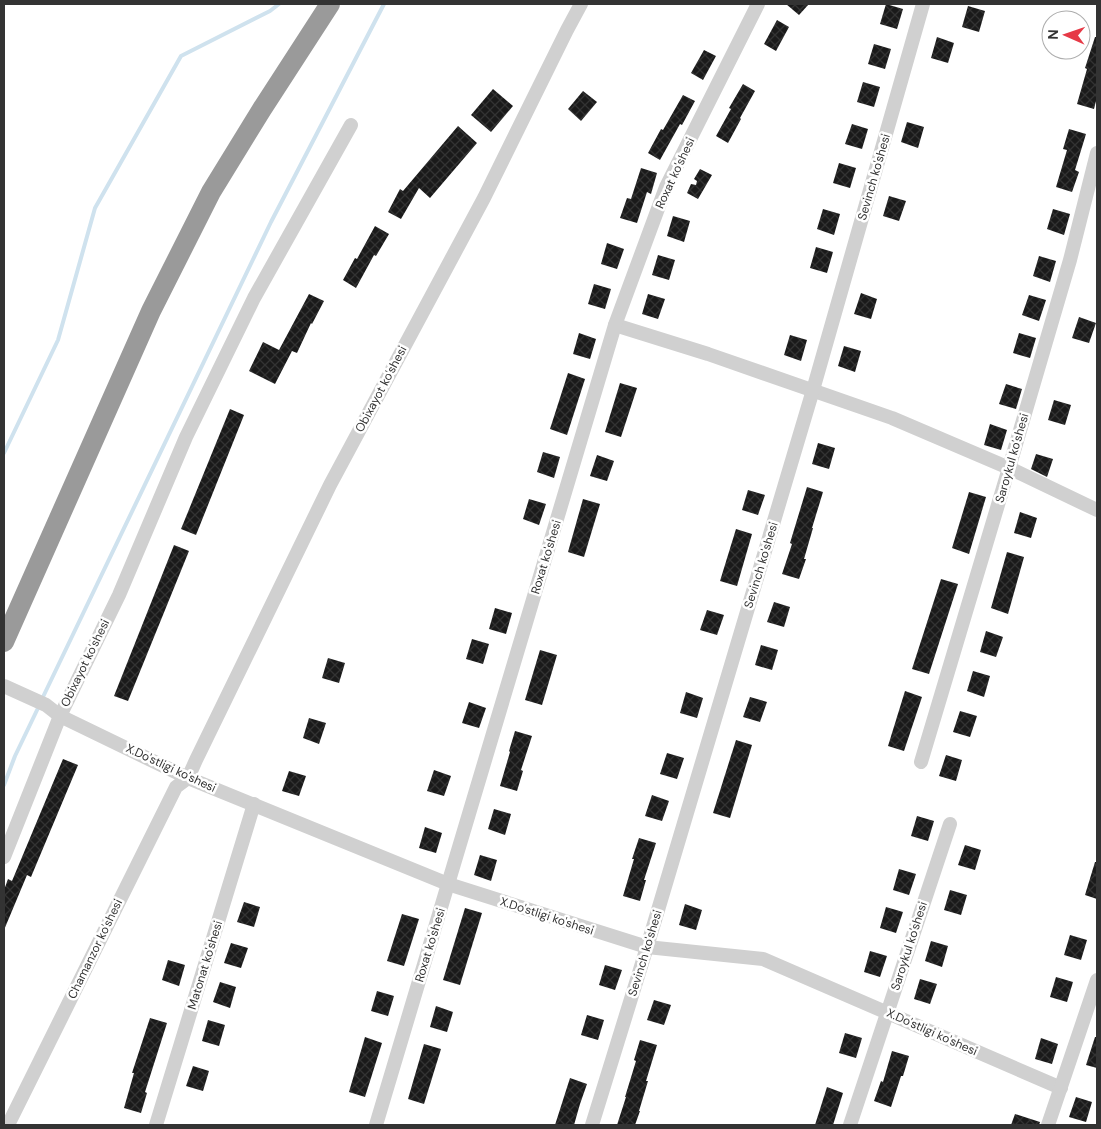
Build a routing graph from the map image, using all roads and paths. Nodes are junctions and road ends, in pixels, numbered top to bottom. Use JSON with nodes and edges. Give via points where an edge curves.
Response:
{"nodes":[{"id":1,"x":330,"y":4,"type":"edge"},
{"id":2,"x":582,"y":4,"type":"edge"},
{"id":3,"x":758,"y":4,"type":"edge"},
{"id":4,"x":923,"y":4,"type":"edge"},
{"id":5,"x":351,"y":125,"type":"dead end"},
{"id":6,"x":1097,"y":152,"type":"edge"},
{"id":7,"x":615,"y":325,"type":"junction"},
{"id":8,"x":813,"y":390,"type":"junction"},
{"id":9,"x":1010,"y":468,"type":"junction"},
{"id":10,"x":1097,"y":510,"type":"edge"},
{"id":11,"x":4,"y":642,"type":"edge"},
{"id":12,"x":10,"y":688,"type":"edge"},
{"id":13,"x":60,"y":716,"type":"junction"},
{"id":14,"x":922,"y":762,"type":"dead end"},
{"id":15,"x":188,"y":778,"type":"junction"},
{"id":16,"x":254,"y":804,"type":"junction"},
{"id":17,"x":950,"y":824,"type":"dead end"},
{"id":18,"x":4,"y":857,"type":"edge"},
{"id":19,"x":448,"y":884,"type":"junction"},
{"id":20,"x":647,"y":947,"type":"junction"},
{"id":21,"x":1097,"y":980,"type":"edge"},
{"id":22,"x":887,"y":1012,"type":"junction"},
{"id":23,"x":1061,"y":1088,"type":"junction"},
{"id":24,"x":8,"y":1125,"type":"edge"},
{"id":25,"x":156,"y":1125,"type":"edge"},
{"id":26,"x":376,"y":1125,"type":"edge"},
{"id":27,"x":592,"y":1125,"type":"edge"},
{"id":28,"x":850,"y":1125,"type":"edge"},
{"id":29,"x":1048,"y":1125,"type":"edge"}],
"edges":[{"from":1,"to":11,"type":"highway","via":[[207,201],[151,311]]},
{"from":2,"to":15,"type":"street","name":"Obixayot ko'shesi","via":[[484,198],[330,485]]},
{"from":3,"to":7,"type":"street","name":"Roxat ko'shesi","via":[[666,187]]},
{"from":4,"to":8,"type":"street","name":"Sevinch ko'shesi"},
{"from":5,"to":13,"type":"street","name":"Obixayot ko'shesi","via":[[238,330]]},
{"from":6,"to":9,"type":"street","name":"Saroykul ko'shesi","via":[[1070,260]]},
{"from":7,"to":8,"type":"street"},
{"from":7,"to":19,"type":"street","name":"Roxat ko'shesi"},
{"from":8,"to":9,"type":"street","via":[[892,418]]},
{"from":8,"to":20,"type":"street","name":"Sevinch ko'shesi"},
{"from":9,"to":10,"type":"street"},
{"from":9,"to":14,"type":"street","name":"Saroykul ko'shesi"},
{"from":12,"to":13,"type":"street","name":"X.Do'stligi ko'shesi","via":[[46,705]]},
{"from":13,"to":15,"type":"street","name":"X.Do'stligi ko'shesi"},
{"from":13,"to":18,"type":"street","name":"Obixayot ko'shesi"},
{"from":15,"to":16,"type":"street","name":"X.Do'stligi ko'shesi"},
{"from":15,"to":24,"type":"street","name":"Chamanzor ko'shesi","via":[[176,787]]},
{"from":16,"to":19,"type":"street","name":"X.Do'stligi ko'shesi"},
{"from":16,"to":25,"type":"street","name":"Matonat ko'shesi"},
{"from":17,"to":22,"type":"street","name":"Saroykul ko'shesi"},
{"from":19,"to":20,"type":"street","name":"X.Do'stligi ko'shesi"},
{"from":19,"to":26,"type":"street","name":"Roxat ko'shesi"},
{"from":20,"to":22,"type":"street","name":"X.Do'stligi ko'shesi","via":[[763,959]]},
{"from":20,"to":27,"type":"street","name":"Sevinch ko'shesi"},
{"from":21,"to":23,"type":"street"},
{"from":22,"to":23,"type":"street","name":"X.Do'stligi ko'shesi"},
{"from":22,"to":28,"type":"street","name":"Saroykul ko'shesi"},
{"from":23,"to":29,"type":"street"}]}
